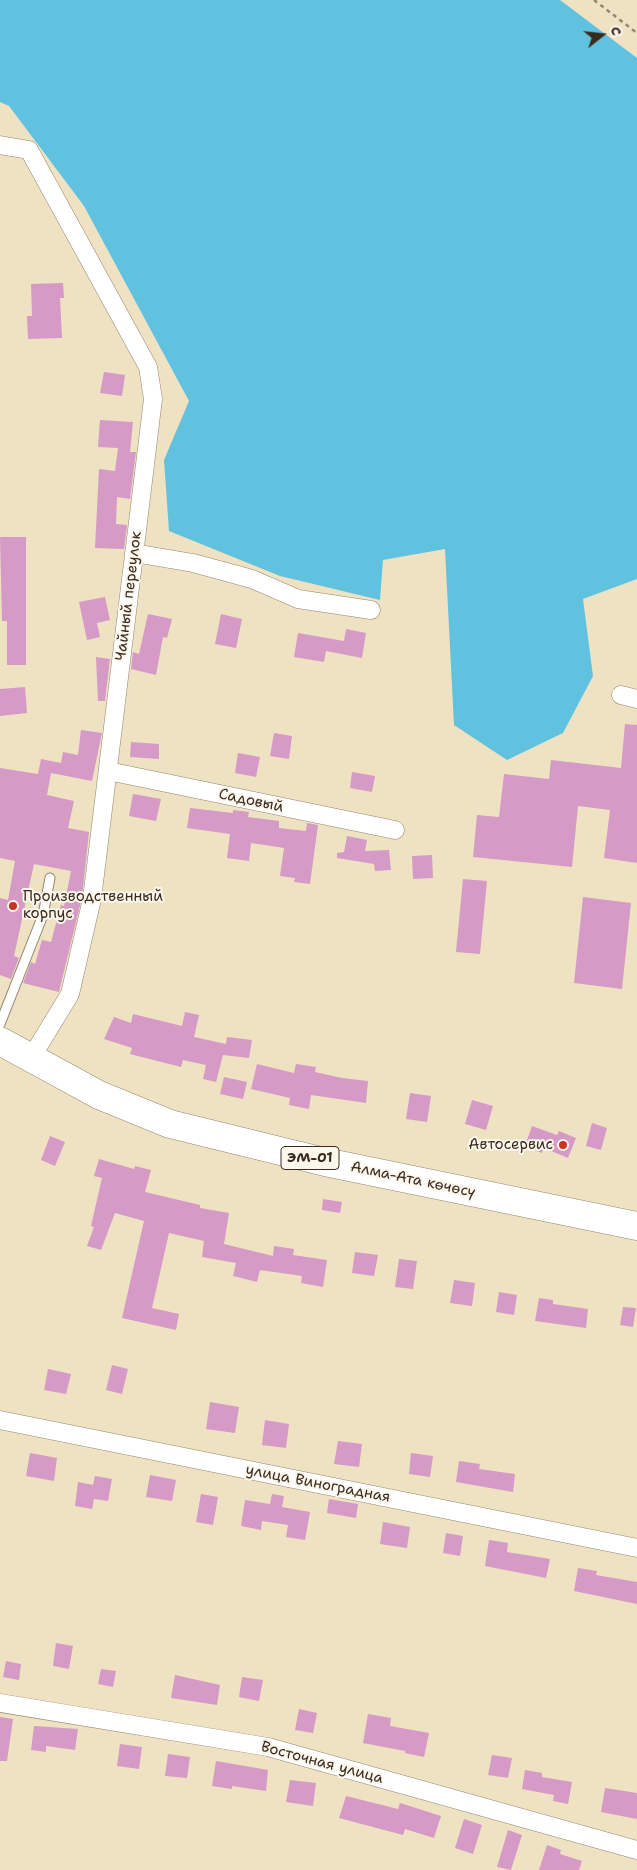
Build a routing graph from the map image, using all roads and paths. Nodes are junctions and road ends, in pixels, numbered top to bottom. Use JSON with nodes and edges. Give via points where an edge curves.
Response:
{"nodes":[{"id":1,"x":594,"y":0,"type":"edge"},
{"id":2,"x":637,"y":33,"type":"edge"},
{"id":3,"x":0,"y":145,"type":"edge"},
{"id":4,"x":134,"y":553,"type":"junction"},
{"id":5,"x":371,"y":610,"type":"dead end"},
{"id":6,"x":108,"y":771,"type":"junction"},
{"id":7,"x":395,"y":830,"type":"dead end"},
{"id":8,"x":50,"y":878,"type":"dead end"},
{"id":9,"x":0,"y":1024,"type":"edge"},
{"id":10,"x":0,"y":1041,"type":"edge"},
{"id":11,"x":31,"y":1058,"type":"junction"},
{"id":12,"x":637,"y":1226,"type":"edge"},
{"id":13,"x":0,"y":1420,"type":"edge"},
{"id":14,"x":637,"y":1548,"type":"edge"},
{"id":15,"x":0,"y":1703,"type":"edge"},
{"id":16,"x":637,"y":1850,"type":"edge"}],
"edges":[{"from":1,"to":2,"type":"path"},
{"from":3,"to":4,"type":"street","name":"Чайный переулок","via":[[29,150],[148,367],[153,399]]},
{"from":4,"to":5,"type":"street","via":[[193,563],[252,579],[298,599]]},
{"from":4,"to":6,"type":"street","name":"Чайный переулок"},
{"from":6,"to":7,"type":"street","name":"Садовый"},
{"from":6,"to":11,"type":"street","name":"Чайный переулок","via":[[92,899],[70,994]]},
{"from":8,"to":9,"type":"lane","via":[[34,941]]},
{"from":10,"to":11,"type":"highway","name":"Алма-Ата көчөсү","number":"ЭМ-01"},
{"from":11,"to":12,"type":"highway","name":"Алма-Ата көчөсү","number":"ЭМ-01","via":[[99,1095],[170,1124],[324,1162]]},
{"from":13,"to":14,"type":"street","name":"улица Виноградная"},
{"from":15,"to":16,"type":"street","name":"Восточная улица","via":[[268,1747]]}]}
